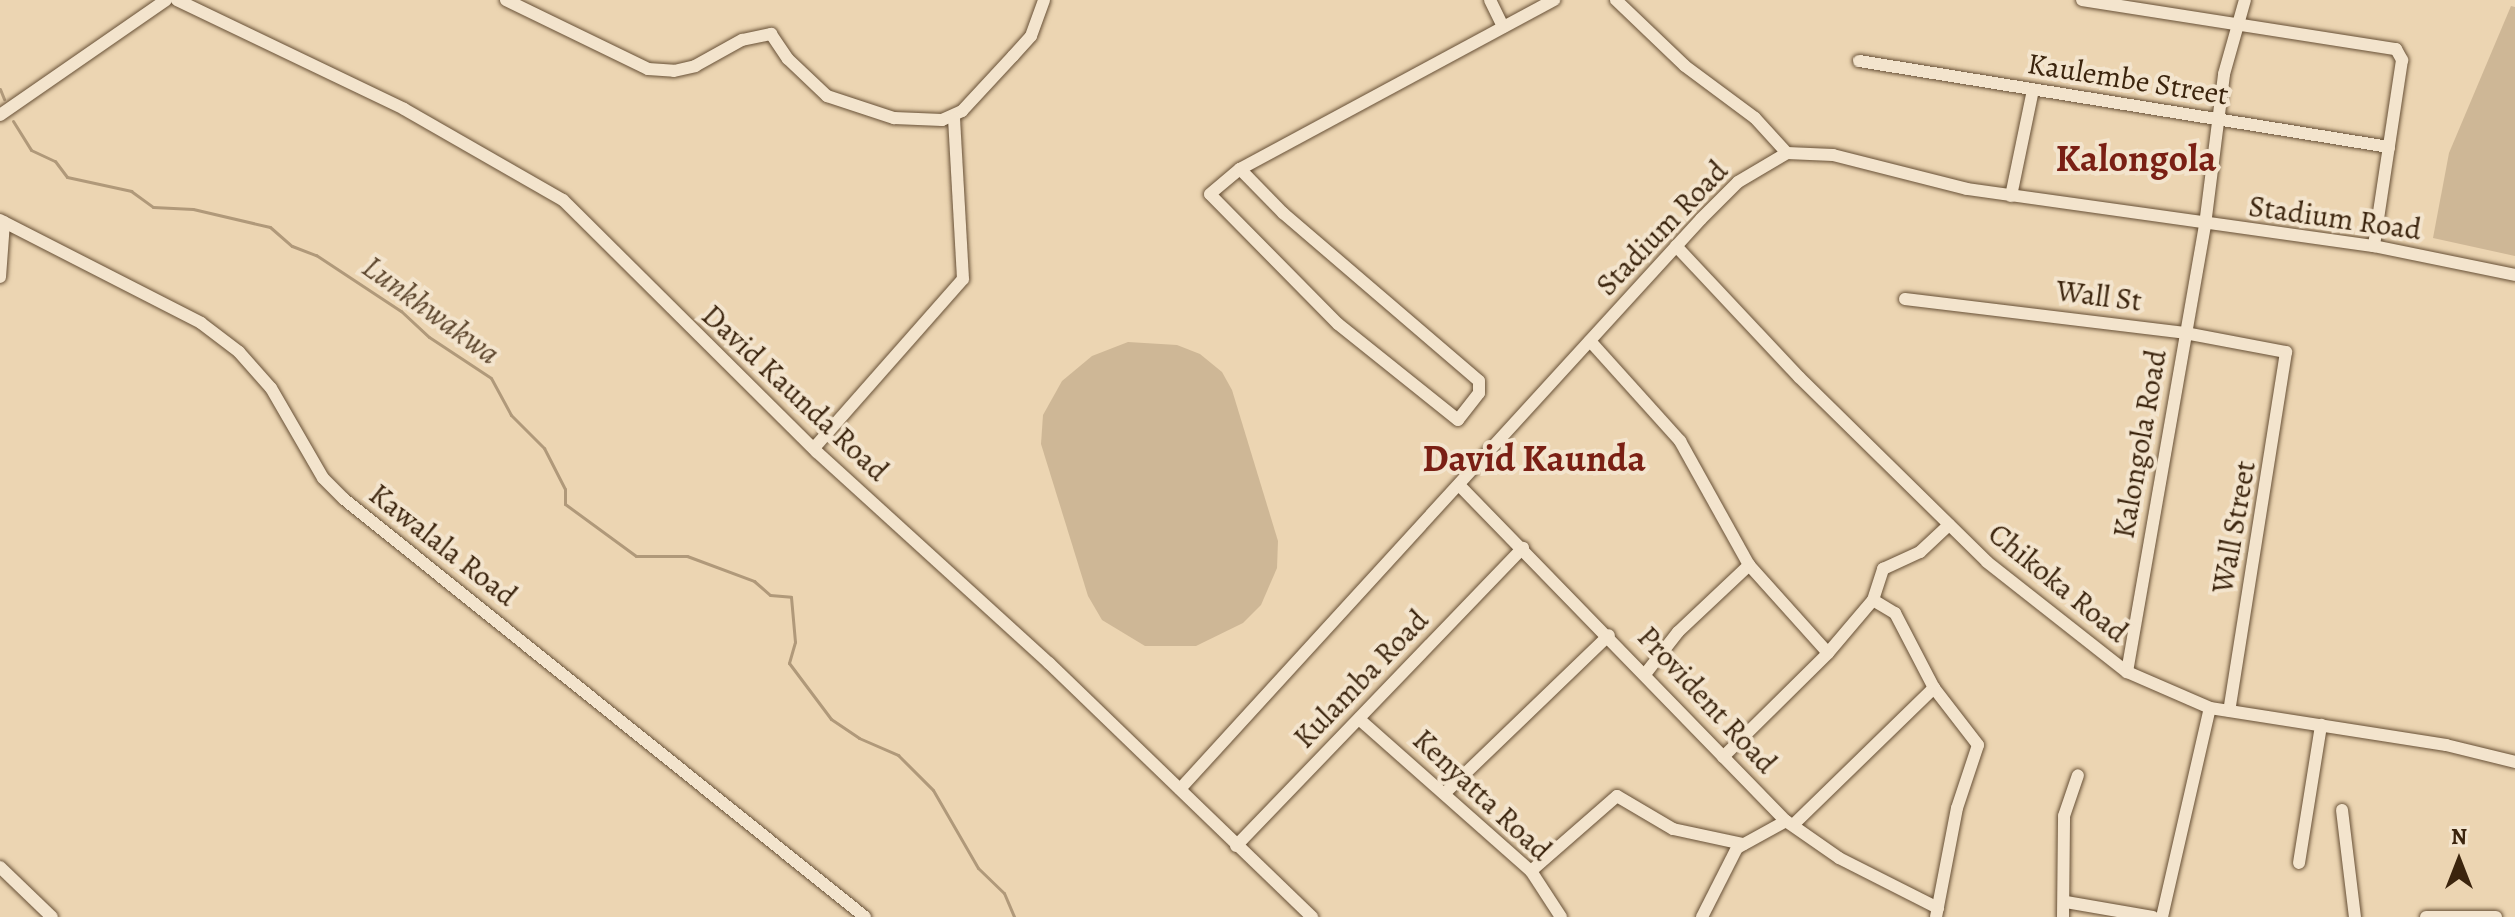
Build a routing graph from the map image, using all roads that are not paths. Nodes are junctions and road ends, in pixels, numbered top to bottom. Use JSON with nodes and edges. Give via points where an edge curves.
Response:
{"nodes":[{"id":1,"x":166,"y":0,"type":"edge"},
{"id":2,"x":177,"y":0,"type":"edge"},
{"id":3,"x":506,"y":0,"type":"edge"},
{"id":4,"x":1044,"y":0,"type":"edge"},
{"id":5,"x":1490,"y":0,"type":"edge"},
{"id":6,"x":1554,"y":0,"type":"edge"},
{"id":7,"x":1616,"y":0,"type":"edge"},
{"id":8,"x":2082,"y":0,"type":"edge"},
{"id":9,"x":2245,"y":0,"type":"edge"},
{"id":10,"x":2103,"y":3,"type":"edge"},
{"id":11,"x":2239,"y":24,"type":"junction"},
{"id":12,"x":1503,"y":27,"type":"junction"},
{"id":13,"x":1859,"y":61,"type":"dead end"},
{"id":14,"x":2033,"y":90,"type":"junction"},
{"id":15,"x":0,"y":115,"type":"edge"},
{"id":16,"x":958,"y":115,"type":"junction"},
{"id":17,"x":2218,"y":120,"type":"junction"},
{"id":18,"x":2389,"y":147,"type":"junction"},
{"id":19,"x":1787,"y":153,"type":"junction"},
{"id":20,"x":1240,"y":169,"type":"junction"},
{"id":21,"x":2011,"y":196,"type":"junction"},
{"id":22,"x":2,"y":221,"type":"edge"},
{"id":23,"x":2205,"y":225,"type":"junction"},
{"id":24,"x":1676,"y":246,"type":"junction"},
{"id":25,"x":2374,"y":246,"type":"junction"},
{"id":26,"x":2515,"y":275,"type":"edge"},
{"id":27,"x":0,"y":277,"type":"edge"},
{"id":28,"x":1905,"y":299,"type":"dead end"},
{"id":29,"x":2185,"y":333,"type":"junction"},
{"id":30,"x":1590,"y":341,"type":"junction"},
{"id":31,"x":2286,"y":352,"type":"joint"},
{"id":32,"x":814,"y":448,"type":"junction"},
{"id":33,"x":1459,"y":485,"type":"junction"},
{"id":34,"x":1949,"y":525,"type":"junction"},
{"id":35,"x":1523,"y":548,"type":"junction"},
{"id":36,"x":1749,"y":565,"type":"junction"},
{"id":37,"x":1873,"y":600,"type":"junction"},
{"id":38,"x":1609,"y":635,"type":"junction"},
{"id":39,"x":1828,"y":653,"type":"junction"},
{"id":40,"x":2127,"y":672,"type":"junction"},
{"id":41,"x":1646,"y":673,"type":"junction"},
{"id":42,"x":1934,"y":688,"type":"junction"},
{"id":43,"x":2210,"y":708,"type":"junction"},
{"id":44,"x":2229,"y":710,"type":"junction"},
{"id":45,"x":1359,"y":719,"type":"junction"},
{"id":46,"x":2321,"y":725,"type":"junction"},
{"id":47,"x":1723,"y":757,"type":"junction"},
{"id":48,"x":2515,"y":762,"type":"edge"},
{"id":49,"x":2078,"y":775,"type":"dead end"},
{"id":50,"x":1180,"y":789,"type":"junction"},
{"id":51,"x":1446,"y":792,"type":"junction"},
{"id":52,"x":2342,"y":810,"type":"dead end"},
{"id":53,"x":1789,"y":823,"type":"junction"},
{"id":54,"x":1743,"y":844,"type":"junction"},
{"id":55,"x":1236,"y":846,"type":"junction"},
{"id":56,"x":2299,"y":863,"type":"dead end"},
{"id":57,"x":0,"y":867,"type":"edge"},
{"id":58,"x":1531,"y":871,"type":"junction"},
{"id":59,"x":2066,"y":902,"type":"junction"},
{"id":60,"x":1937,"y":912,"type":"edge"},
{"id":61,"x":52,"y":917,"type":"edge"},
{"id":62,"x":865,"y":917,"type":"edge"},
{"id":63,"x":1312,"y":917,"type":"edge"},
{"id":64,"x":1561,"y":917,"type":"edge"},
{"id":65,"x":1702,"y":917,"type":"edge"},
{"id":66,"x":2063,"y":917,"type":"edge"},
{"id":67,"x":2153,"y":917,"type":"edge"},
{"id":68,"x":2162,"y":917,"type":"edge"},
{"id":69,"x":2355,"y":917,"type":"edge"},
{"id":70,"x":2426,"y":917,"type":"edge"},
{"id":71,"x":2496,"y":917,"type":"edge"}],
"edges":[{"from":1,"to":15,"type":"street"},
{"from":2,"to":32,"type":"street","name":"David Kaunda Road","via":[[417,116],[563,200]]},
{"from":3,"to":16,"type":"street","via":[[648,69],[695,66],[742,40],[771,34],[788,59],[827,96],[894,118]]},
{"from":4,"to":16,"type":"street","via":[[1031,36]]},
{"from":5,"to":12,"type":"street"},
{"from":6,"to":12,"type":"street"},
{"from":7,"to":19,"type":"street","via":[[1685,66],[1755,118]]},
{"from":8,"to":10,"type":"street"},
{"from":9,"to":11,"type":"street","name":"Kalongola Road"},
{"from":10,"to":11,"type":"street"},
{"from":11,"to":17,"type":"street","name":"Kalongola Road"},
{"from":11,"to":18,"type":"street","via":[[2396,49],[2402,60]]},
{"from":12,"to":20,"type":"street"},
{"from":13,"to":14,"type":"street","name":"Kaulembe Street"},
{"from":14,"to":17,"type":"street","name":"Kaulembe Street"},
{"from":14,"to":21,"type":"street"},
{"from":16,"to":32,"type":"street","via":[[963,279]]},
{"from":17,"to":18,"type":"street","name":"Kaulembe Street"},
{"from":17,"to":23,"type":"street","name":"Kalongola Road"},
{"from":18,"to":25,"type":"street"},
{"from":19,"to":21,"type":"street","name":"Stadium Road","via":[[1833,155]]},
{"from":19,"to":24,"type":"street","name":"Stadium Road","via":[[1738,182]]},
{"from":20,"to":20,"type":"street","via":[[1212,189],[1211,200],[1338,324],[1458,420],[1479,393],[1479,381],[1283,213]]},
{"from":21,"to":23,"type":"street","name":"Stadium Road"},
{"from":22,"to":27,"type":"street"},
{"from":22,"to":62,"type":"street","name":"Kawalala Road","via":[[201,323],[239,352],[271,388],[323,478],[344,499]]},
{"from":23,"to":25,"type":"street","name":"Stadium Road"},
{"from":23,"to":29,"type":"street","name":"Kalongola Road"},
{"from":24,"to":30,"type":"street","name":"Stadium Road"},
{"from":24,"to":34,"type":"street","name":"Chikoka Road"},
{"from":25,"to":26,"type":"street","name":"Stadium Road"},
{"from":28,"to":29,"type":"street","name":"Wall St"},
{"from":29,"to":31,"type":"street","name":"Wall St"},
{"from":29,"to":40,"type":"street","name":"Kalongola Road"},
{"from":30,"to":33,"type":"street","name":"Stadium Road"},
{"from":30,"to":36,"type":"street","via":[[1680,441]]},
{"from":31,"to":44,"type":"street","name":"Wall Street"},
{"from":32,"to":50,"type":"street","name":"David Kaunda Road"},
{"from":33,"to":35,"type":"street","name":"Provident Road"},
{"from":33,"to":50,"type":"street","name":"Stadium Road"},
{"from":34,"to":37,"type":"street","via":[[1920,552],[1883,569]]},
{"from":34,"to":40,"type":"street","name":"Chikoka Road","via":[[2066,628]]},
{"from":35,"to":38,"type":"street","name":"Provident Road"},
{"from":35,"to":45,"type":"street","name":"Kulamba Road"},
{"from":36,"to":39,"type":"street"},
{"from":36,"to":41,"type":"street","via":[[1678,632]]},
{"from":37,"to":39,"type":"street"},
{"from":37,"to":42,"type":"street","via":[[1902,622]]},
{"from":38,"to":41,"type":"street","name":"Provident Road"},
{"from":38,"to":51,"type":"street"},
{"from":39,"to":47,"type":"street"},
{"from":40,"to":43,"type":"street","name":"Chikoka Road"},
{"from":41,"to":47,"type":"street","name":"Provident Road"},
{"from":42,"to":53,"type":"street"},
{"from":42,"to":60,"type":"street","via":[[1978,745],[1957,808]]},
{"from":43,"to":44,"type":"street","name":"Chikoka Road"},
{"from":43,"to":68,"type":"street"},
{"from":44,"to":46,"type":"street","name":"Chikoka Road"},
{"from":45,"to":51,"type":"street","name":"Kenyatta Road"},
{"from":45,"to":55,"type":"street","name":"Kulamba Road"},
{"from":46,"to":48,"type":"street","name":"Chikoka Road"},
{"from":46,"to":56,"type":"street"},
{"from":47,"to":53,"type":"street","name":"Provident Road"},
{"from":49,"to":59,"type":"street","via":[[2064,816]]},
{"from":50,"to":55,"type":"street","name":"David Kaunda Road"},
{"from":51,"to":58,"type":"street","name":"Kenyatta Road"},
{"from":52,"to":69,"type":"street"},
{"from":53,"to":54,"type":"street"},
{"from":53,"to":60,"type":"street","name":"Provident Road","via":[[1839,858]]},
{"from":54,"to":58,"type":"street","via":[[1673,829],[1617,796]]},
{"from":54,"to":65,"type":"street","via":[[1727,859]]},
{"from":55,"to":63,"type":"street","name":"David Kaunda Road"},
{"from":57,"to":61,"type":"street"},
{"from":58,"to":64,"type":"street","name":"Kenyatta Road"},
{"from":59,"to":66,"type":"street"},
{"from":59,"to":67,"type":"street"},
{"from":70,"to":71,"type":"street"}]}
